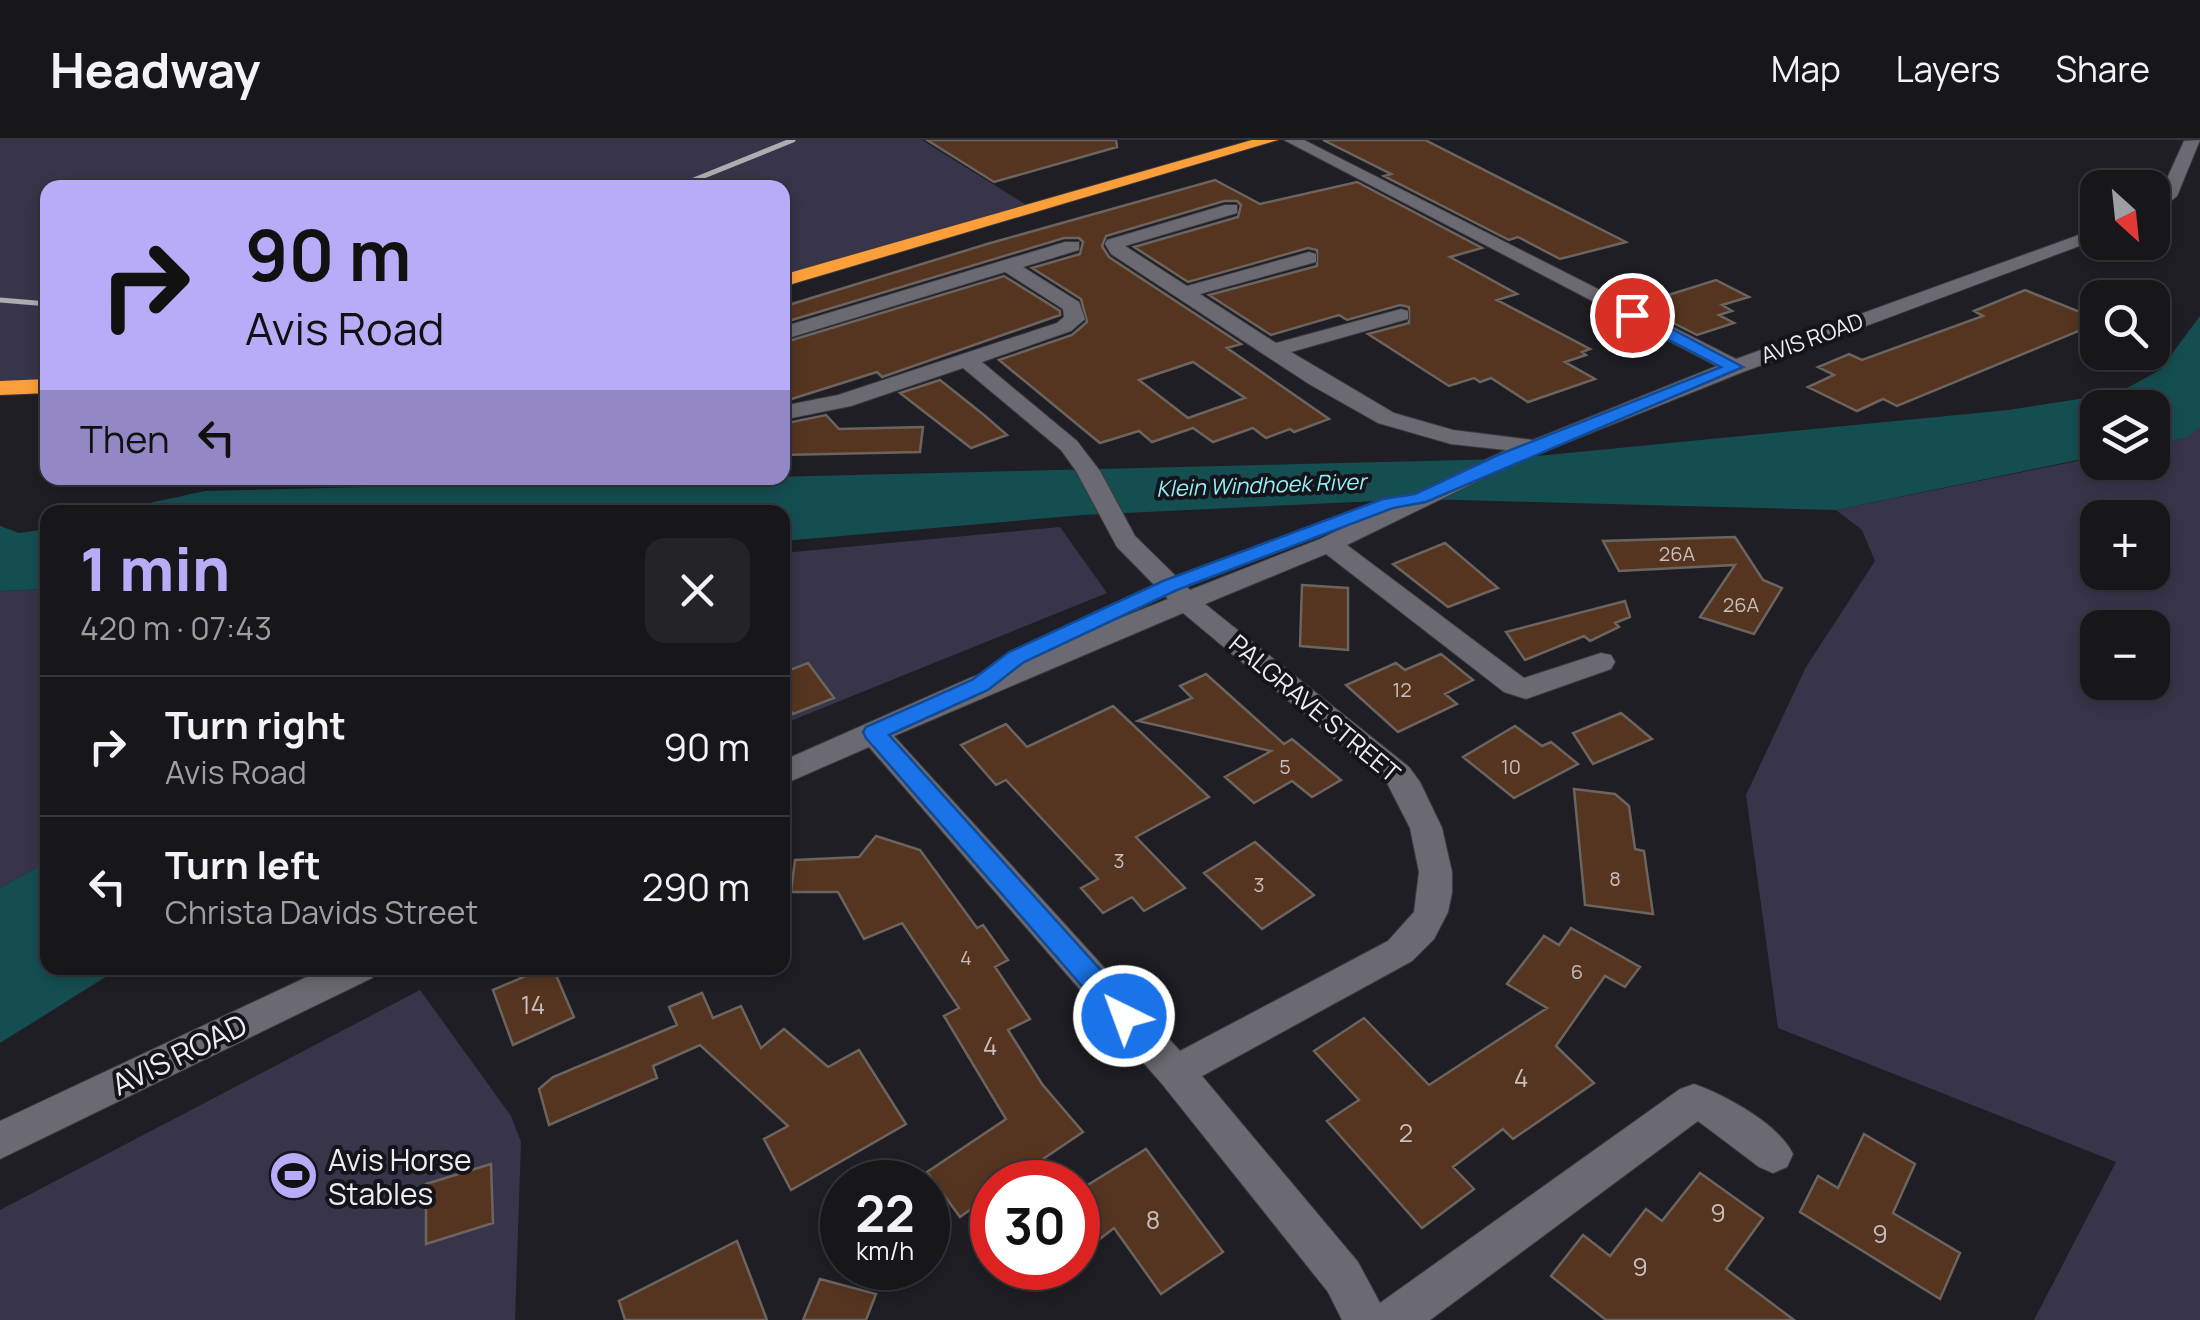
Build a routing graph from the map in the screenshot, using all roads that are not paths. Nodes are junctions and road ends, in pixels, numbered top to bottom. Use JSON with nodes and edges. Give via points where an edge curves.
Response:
{"nodes":[{"id":1,"x":1270,"y":140,"type":"edge"},
{"id":2,"x":1292,"y":140,"type":"edge"},
{"id":3,"x":2191,"y":140,"type":"edge"},
{"id":4,"x":2200,"y":142,"type":"edge"},
{"id":5,"x":2170,"y":191,"type":"edge"},
{"id":6,"x":1231,"y":209,"type":"dead end"},
{"id":7,"x":2080,"y":240,"type":"edge"},
{"id":8,"x":1072,"y":246,"type":"dead end"},
{"id":9,"x":1309,"y":258,"type":"dead end"},
{"id":10,"x":1008,"y":266,"type":"junction"},
{"id":11,"x":790,"y":279,"type":"edge"},
{"id":12,"x":1186,"y":292,"type":"junction"},
{"id":13,"x":1402,"y":315,"type":"dead end"},
{"id":14,"x":790,"y":332,"type":"edge"},
{"id":15,"x":1276,"y":350,"type":"junction"},
{"id":16,"x":965,"y":359,"type":"junction"},
{"id":17,"x":1735,"y":367,"type":"junction"},
{"id":18,"x":40,"y":386,"type":"edge"},
{"id":19,"x":0,"y":388,"type":"edge"},
{"id":20,"x":790,"y":412,"type":"edge"},
{"id":21,"x":1538,"y":446,"type":"junction"},
{"id":22,"x":1420,"y":498,"type":"junction"},
{"id":23,"x":1329,"y":544,"type":"junction"},
{"id":24,"x":1179,"y":594,"type":"junction"},
{"id":25,"x":1601,"y":662,"type":"dead end"},
{"id":26,"x":874,"y":732,"type":"junction"},
{"id":27,"x":790,"y":770,"type":"edge"},
{"id":28,"x":344,"y":975,"type":"edge"},
{"id":29,"x":1175,"y":1072,"type":"junction"},
{"id":30,"x":0,"y":1140,"type":"edge"},
{"id":31,"x":1773,"y":1154,"type":"dead end"},
{"id":32,"x":1365,"y":1320,"type":"edge"},
{"id":33,"x":1394,"y":1320,"type":"edge"}],
"edges":[{"from":1,"to":11,"type":"highway"},
{"from":2,"to":17,"type":"street"},
{"from":3,"to":4,"type":"street"},
{"from":3,"to":5,"type":"street"},
{"from":6,"to":12,"type":"street","via":[[1115,242]]},
{"from":7,"to":17,"type":"street","name":"AVIS ROAD"},
{"from":8,"to":10,"type":"street"},
{"from":9,"to":12,"type":"street"},
{"from":10,"to":14,"type":"street"},
{"from":10,"to":16,"type":"street","via":[[1072,306],[1076,319]]},
{"from":12,"to":15,"type":"street"},
{"from":13,"to":15,"type":"street"},
{"from":15,"to":21,"type":"street","via":[[1349,398],[1405,424],[1451,437]]},
{"from":16,"to":20,"type":"street"},
{"from":16,"to":24,"type":"street","name":"PALGRAVE STREET","via":[[1082,461],[1121,537]]},
{"from":17,"to":21,"type":"street","name":"AVIS ROAD"},
{"from":18,"to":19,"type":"highway"},
{"from":21,"to":22,"type":"street","name":"AVIS ROAD"},
{"from":22,"to":23,"type":"street","name":"AVIS ROAD"},
{"from":22,"to":24,"type":"street","name":"AVIS ROAD","via":[[1390,503]]},
{"from":23,"to":24,"type":"street","name":"AVIS ROAD"},
{"from":23,"to":25,"type":"street","via":[[1514,685],[1526,689]]},
{"from":24,"to":26,"type":"street","name":"AVIS ROAD"},
{"from":24,"to":29,"type":"street","name":"PALGRAVE STREET","via":[[1398,775],[1427,826],[1434,898],[1424,927],[1400,951]]},
{"from":26,"to":27,"type":"street","name":"AVIS ROAD"},
{"from":26,"to":29,"type":"street"},
{"from":28,"to":30,"type":"street","name":"AVIS ROAD"},
{"from":29,"to":32,"type":"street","via":[[1344,1277]]},
{"from":31,"to":33,"type":"street","via":[[1694,1102]]}]}
